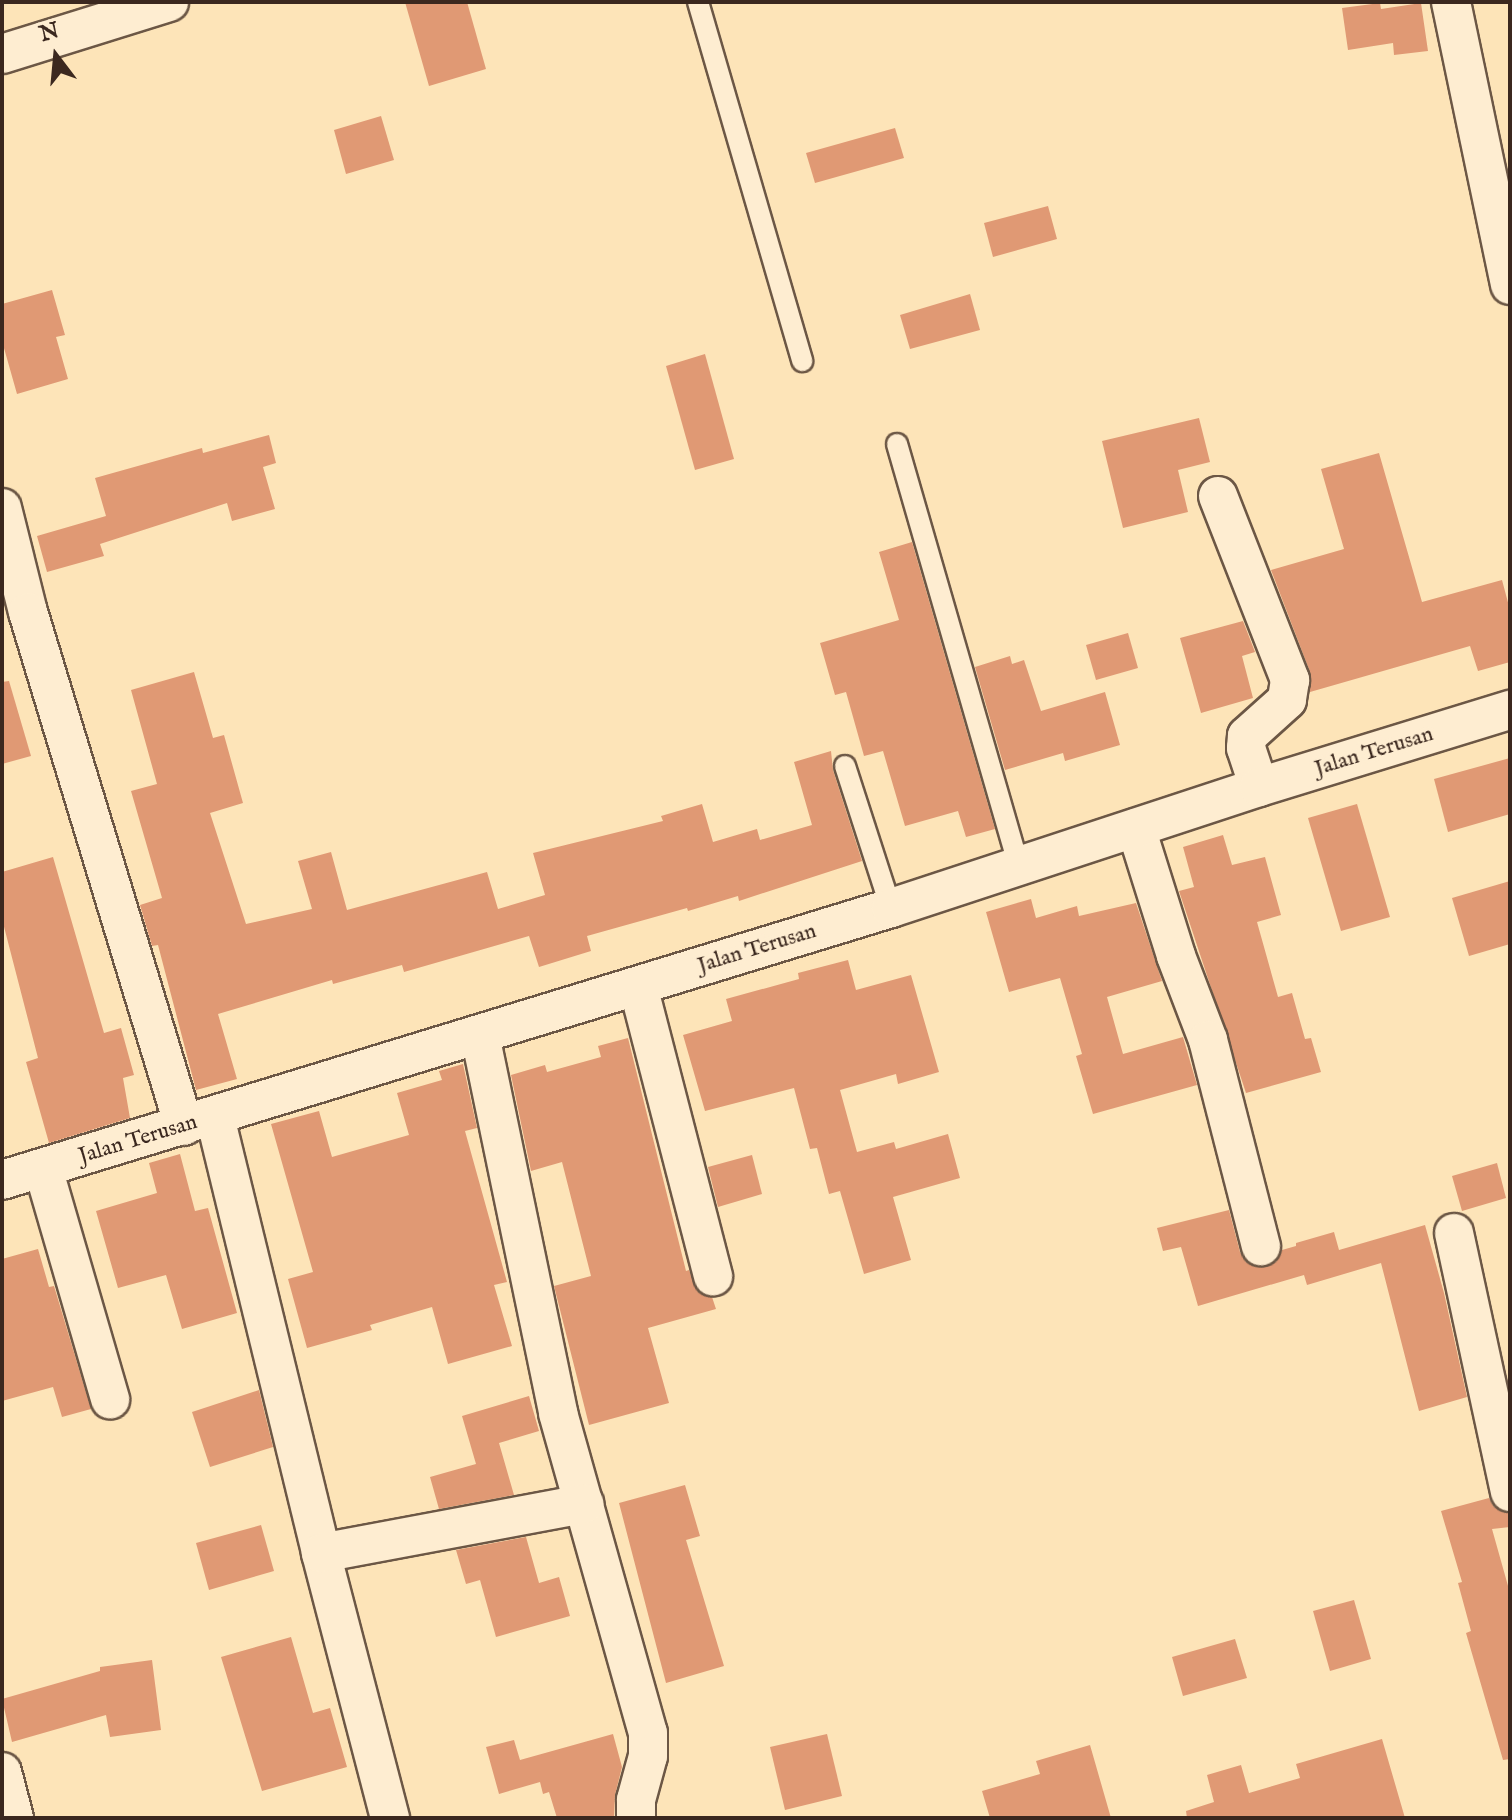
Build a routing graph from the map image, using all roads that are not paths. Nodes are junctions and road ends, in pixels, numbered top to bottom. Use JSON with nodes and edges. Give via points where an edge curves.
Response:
{"nodes":[{"id":1,"x":169,"y":2,"type":"edge"},
{"id":2,"x":698,"y":2,"type":"edge"},
{"id":3,"x":1451,"y":2,"type":"edge"},
{"id":4,"x":2,"y":54,"type":"edge"},
{"id":5,"x":1510,"y":285,"type":"edge"},
{"id":6,"x":802,"y":361,"type":"dead end"},
{"id":7,"x":897,"y":444,"type":"dead end"},
{"id":8,"x":1218,"y":496,"type":"dead end"},
{"id":9,"x":2,"y":508,"type":"edge"},
{"id":10,"x":1510,"y":710,"type":"edge"},
{"id":11,"x":845,"y":766,"type":"dead end"},
{"id":12,"x":1259,"y":787,"type":"junction"},
{"id":13,"x":1136,"y":828,"type":"junction"},
{"id":14,"x":1019,"y":866,"type":"junction"},
{"id":15,"x":891,"y":908,"type":"junction"},
{"id":16,"x":638,"y":986,"type":"junction"},
{"id":17,"x":480,"y":1035,"type":"junction"},
{"id":18,"x":199,"y":1121,"type":"junction"},
{"id":19,"x":43,"y":1168,"type":"junction"},
{"id":20,"x":2,"y":1180,"type":"edge"},
{"id":21,"x":1454,"y":1233,"type":"dead end"},
{"id":22,"x":1261,"y":1246,"type":"dead end"},
{"id":23,"x":713,"y":1276,"type":"dead end"},
{"id":24,"x":110,"y":1399,"type":"dead end"},
{"id":25,"x":1510,"y":1492,"type":"edge"},
{"id":26,"x":584,"y":1504,"type":"junction"},
{"id":27,"x":321,"y":1553,"type":"junction"},
{"id":28,"x":2,"y":1772,"type":"edge"},
{"id":29,"x":14,"y":1818,"type":"edge"},
{"id":30,"x":390,"y":1818,"type":"edge"},
{"id":31,"x":636,"y":1818,"type":"edge"}],
"edges":[{"from":1,"to":4,"type":"street"},
{"from":2,"to":6,"type":"lane"},
{"from":3,"to":5,"type":"street"},
{"from":7,"to":14,"type":"lane"},
{"from":8,"to":12,"type":"street","via":[[1290,680],[1287,700],[1246,740]]},
{"from":9,"to":18,"type":"street","via":[[28,612]]},
{"from":10,"to":12,"type":"street","name":"Jalan Terusan"},
{"from":11,"to":15,"type":"lane"},
{"from":12,"to":13,"type":"street","name":"Jalan Terusan"},
{"from":13,"to":14,"type":"street","name":"Jalan Terusan"},
{"from":13,"to":22,"type":"street","via":[[1208,1040]]},
{"from":14,"to":15,"type":"street","name":"Jalan Terusan"},
{"from":15,"to":16,"type":"street","name":"Jalan Terusan"},
{"from":16,"to":17,"type":"street","name":"Jalan Terusan"},
{"from":16,"to":23,"type":"street"},
{"from":17,"to":18,"type":"street","name":"Jalan Terusan"},
{"from":17,"to":26,"type":"street","via":[[558,1413]]},
{"from":18,"to":19,"type":"street","name":"Jalan Terusan"},
{"from":18,"to":27,"type":"street"},
{"from":19,"to":20,"type":"street","name":"Jalan Terusan"},
{"from":19,"to":24,"type":"street"},
{"from":21,"to":25,"type":"street"},
{"from":26,"to":27,"type":"street"},
{"from":26,"to":31,"type":"street","via":[[648,1733]]},
{"from":27,"to":30,"type":"street"},
{"from":28,"to":29,"type":"street"}]}
